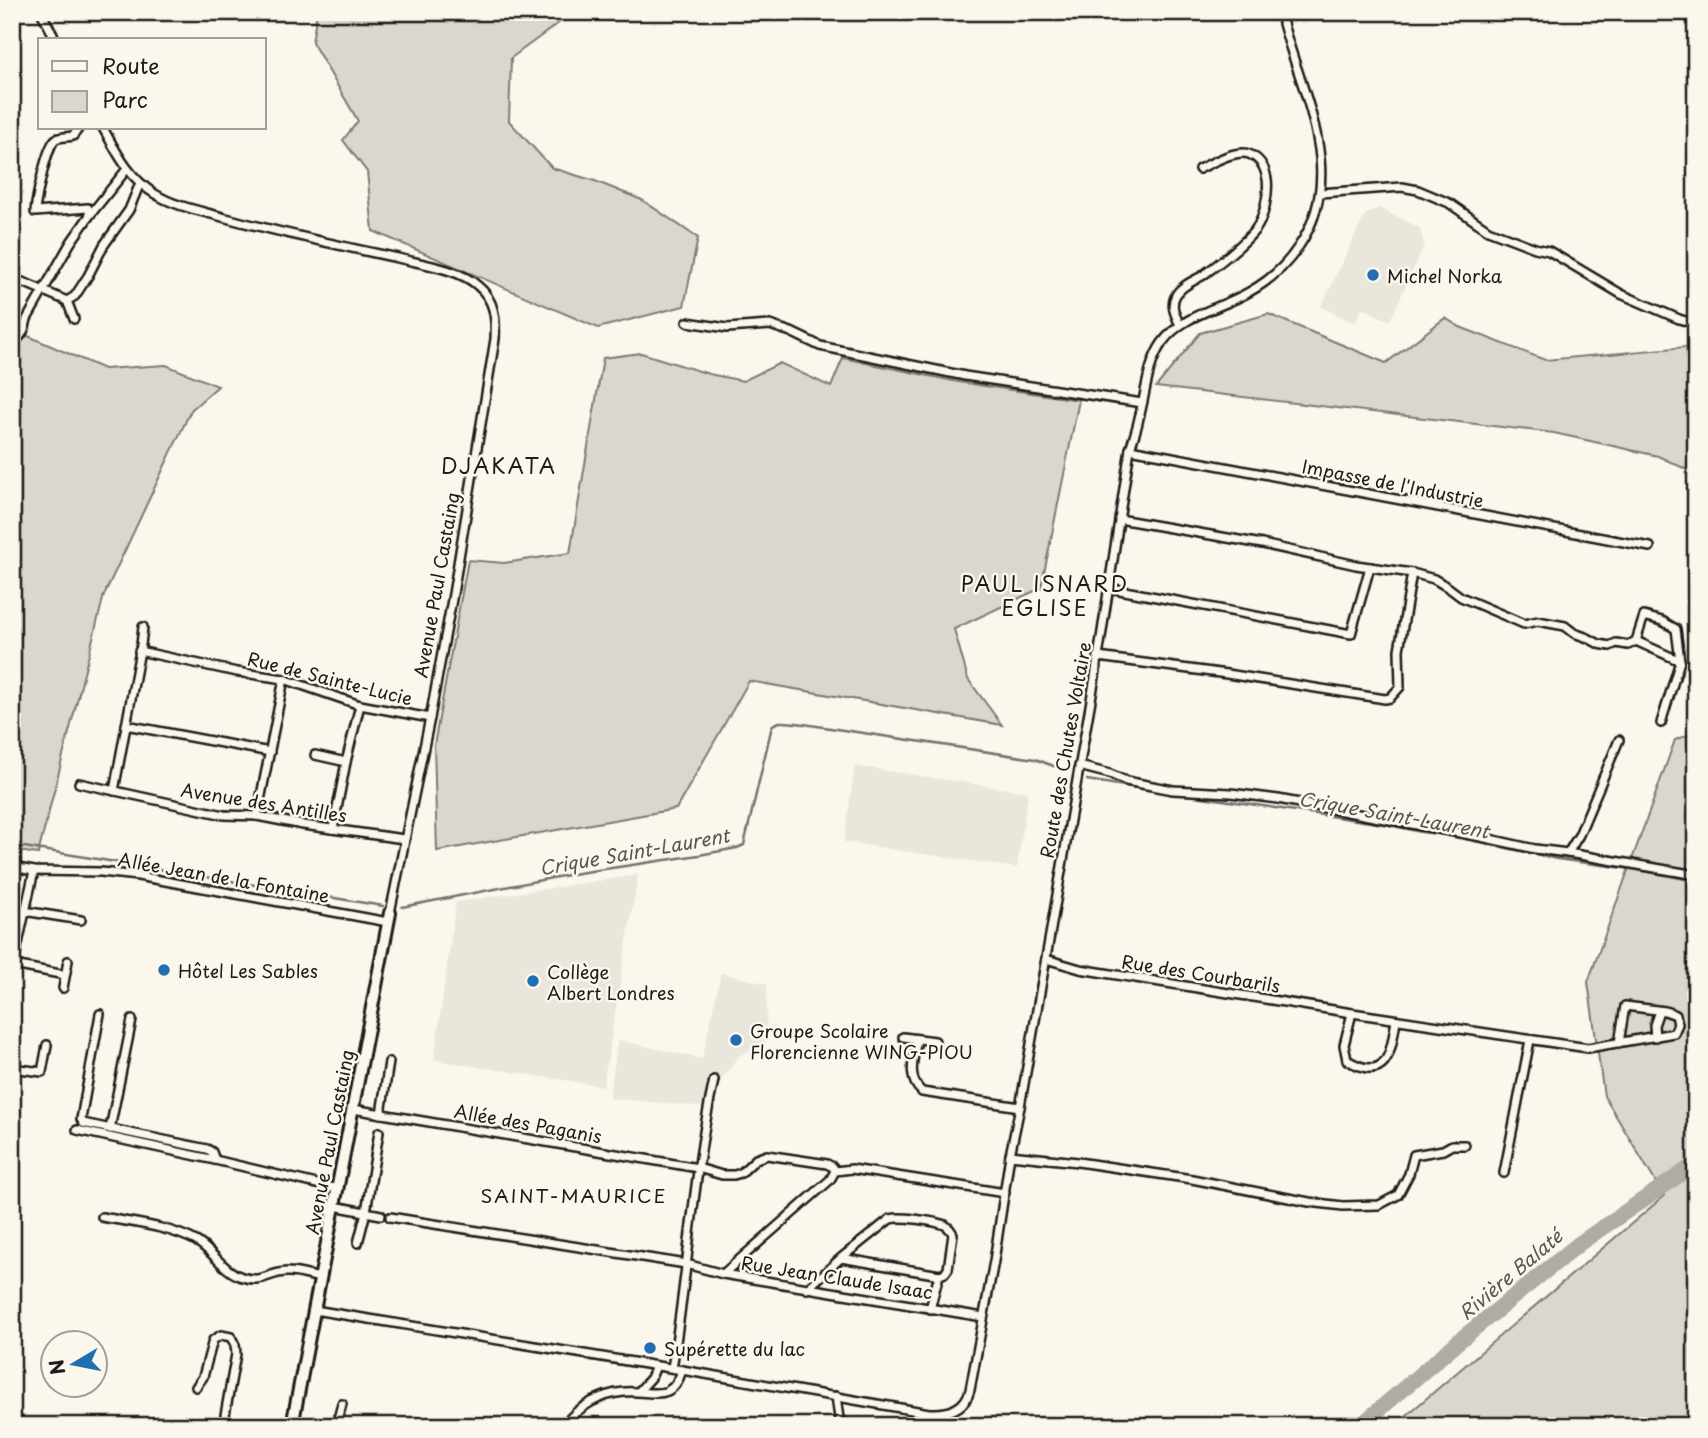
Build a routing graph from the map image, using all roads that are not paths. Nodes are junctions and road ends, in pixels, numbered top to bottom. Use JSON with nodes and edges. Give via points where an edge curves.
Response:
{"nodes":[{"id":1,"x":40,"y":12,"type":"edge"},
{"id":2,"x":1280,"y":12,"type":"edge"},
{"id":3,"x":55,"y":38,"type":"edge"},
{"id":4,"x":78,"y":130,"type":"edge"},
{"id":5,"x":104,"y":130,"type":"edge"},
{"id":6,"x":127,"y":169,"type":"junction"},
{"id":7,"x":1199,"y":169,"type":"dead end"},
{"id":8,"x":140,"y":183,"type":"junction"},
{"id":9,"x":1320,"y":192,"type":"junction"},
{"id":10,"x":90,"y":215,"type":"junction"},
{"id":11,"x":12,"y":291,"type":"edge"},
{"id":12,"x":44,"y":292,"type":"junction"},
{"id":13,"x":67,"y":301,"type":"junction"},
{"id":14,"x":74,"y":319,"type":"dead end"},
{"id":15,"x":687,"y":322,"type":"dead end"},
{"id":16,"x":1696,"y":324,"type":"edge"},
{"id":17,"x":1180,"y":325,"type":"junction"},
{"id":18,"x":12,"y":342,"type":"edge"},
{"id":19,"x":1142,"y":403,"type":"junction"},
{"id":20,"x":1130,"y":449,"type":"junction"},
{"id":21,"x":1119,"y":519,"type":"junction"},
{"id":22,"x":1650,"y":547,"type":"dead end"},
{"id":23,"x":1370,"y":568,"type":"junction"},
{"id":24,"x":1412,"y":573,"type":"junction"},
{"id":25,"x":1109,"y":588,"type":"junction"},
{"id":26,"x":143,"y":627,"type":"dead end"},
{"id":27,"x":1636,"y":641,"type":"junction"},
{"id":28,"x":139,"y":651,"type":"junction"},
{"id":29,"x":1098,"y":657,"type":"junction"},
{"id":30,"x":1680,"y":661,"type":"junction"},
{"id":31,"x":284,"y":679,"type":"junction"},
{"id":32,"x":360,"y":705,"type":"junction"},
{"id":33,"x":430,"y":718,"type":"junction"},
{"id":34,"x":1661,"y":723,"type":"dead end"},
{"id":35,"x":126,"y":725,"type":"junction"},
{"id":36,"x":1619,"y":740,"type":"dead end"},
{"id":37,"x":270,"y":752,"type":"junction"},
{"id":38,"x":315,"y":755,"type":"dead end"},
{"id":39,"x":346,"y":762,"type":"junction"},
{"id":40,"x":1079,"y":766,"type":"junction"},
{"id":41,"x":79,"y":783,"type":"dead end"},
{"id":42,"x":114,"y":791,"type":"junction"},
{"id":43,"x":257,"y":816,"type":"junction"},
{"id":44,"x":333,"y":829,"type":"junction"},
{"id":45,"x":404,"y":839,"type":"junction"},
{"id":46,"x":1568,"y":853,"type":"junction"},
{"id":47,"x":12,"y":867,"type":"edge"},
{"id":48,"x":34,"y":871,"type":"junction"},
{"id":49,"x":1696,"y":875,"type":"edge"},
{"id":50,"x":24,"y":911,"type":"junction"},
{"id":51,"x":389,"y":918,"type":"junction"},
{"id":52,"x":80,"y":920,"type":"dead end"},
{"id":53,"x":1046,"y":959,"type":"junction"},
{"id":54,"x":68,"y":961,"type":"dead end"},
{"id":55,"x":13,"y":968,"type":"edge"},
{"id":56,"x":65,"y":975,"type":"junction"},
{"id":57,"x":63,"y":988,"type":"dead end"},
{"id":58,"x":1659,"y":1011,"type":"junction"},
{"id":59,"x":1352,"y":1013,"type":"junction"},
{"id":60,"x":100,"y":1014,"type":"dead end"},
{"id":61,"x":132,"y":1020,"type":"dead end"},
{"id":62,"x":1396,"y":1020,"type":"junction"},
{"id":63,"x":903,"y":1037,"type":"dead end"},
{"id":64,"x":1655,"y":1037,"type":"junction"},
{"id":65,"x":917,"y":1039,"type":"junction"},
{"id":66,"x":1530,"y":1040,"type":"junction"},
{"id":67,"x":934,"y":1041,"type":"dead end"},
{"id":68,"x":1619,"y":1043,"type":"junction"},
{"id":69,"x":47,"y":1045,"type":"dead end"},
{"id":70,"x":389,"y":1062,"type":"dead end"},
{"id":71,"x":12,"y":1068,"type":"edge"},
{"id":72,"x":713,"y":1080,"type":"dead end"},
{"id":73,"x":1020,"y":1107,"type":"junction"},
{"id":74,"x":353,"y":1109,"type":"junction"},
{"id":75,"x":381,"y":1114,"type":"junction"},
{"id":76,"x":110,"y":1129,"type":"junction"},
{"id":77,"x":77,"y":1130,"type":"dead end"},
{"id":78,"x":379,"y":1132,"type":"dead end"},
{"id":79,"x":1465,"y":1145,"type":"dead end"},
{"id":80,"x":1010,"y":1154,"type":"junction"},
{"id":81,"x":215,"y":1160,"type":"junction"},
{"id":82,"x":698,"y":1168,"type":"junction"},
{"id":83,"x":835,"y":1171,"type":"junction"},
{"id":84,"x":1504,"y":1173,"type":"dead end"},
{"id":85,"x":338,"y":1189,"type":"junction"},
{"id":86,"x":1004,"y":1192,"type":"junction"},
{"id":87,"x":334,"y":1206,"type":"junction"},
{"id":88,"x":366,"y":1212,"type":"junction"},
{"id":89,"x":103,"y":1217,"type":"dead end"},
{"id":90,"x":358,"y":1243,"type":"dead end"},
{"id":91,"x":841,"y":1258,"type":"junction"},
{"id":92,"x":686,"y":1264,"type":"junction"},
{"id":93,"x":723,"y":1274,"type":"junction"},
{"id":94,"x":939,"y":1275,"type":"junction"},
{"id":95,"x":320,"y":1278,"type":"junction"},
{"id":96,"x":807,"y":1289,"type":"junction"},
{"id":97,"x":930,"y":1309,"type":"junction"},
{"id":98,"x":314,"y":1310,"type":"junction"},
{"id":99,"x":983,"y":1317,"type":"junction"},
{"id":100,"x":656,"y":1366,"type":"junction"},
{"id":101,"x":672,"y":1368,"type":"junction"},
{"id":102,"x":682,"y":1370,"type":"junction"},
{"id":103,"x":196,"y":1387,"type":"dead end"},
{"id":104,"x":639,"y":1391,"type":"junction"},
{"id":105,"x":836,"y":1396,"type":"junction"},
{"id":106,"x":342,"y":1404,"type":"dead end"},
{"id":107,"x":223,"y":1426,"type":"edge"},
{"id":108,"x":292,"y":1426,"type":"edge"},
{"id":109,"x":337,"y":1426,"type":"edge"},
{"id":110,"x":563,"y":1426,"type":"edge"},
{"id":111,"x":840,"y":1426,"type":"edge"}],
"edges":[{"from":1,"to":3,"type":"street"},
{"from":2,"to":9,"type":"street","name":"Route des Chutes Voltaire","via":[[1314,120]]},
{"from":4,"to":10,"type":"street","via":[[50,145],[35,212],[88,208]]},
{"from":5,"to":6,"type":"street","name":"Avenue Paul Castaing"},
{"from":6,"to":8,"type":"street","name":"Avenue Paul Castaing"},
{"from":6,"to":10,"type":"street"},
{"from":7,"to":17,"type":"street","via":[[1240,152],[1250,154],[1264,166],[1267,200],[1256,229],[1204,275],[1179,290],[1173,310]]},
{"from":8,"to":13,"type":"street","via":[[129,210],[75,296]]},
{"from":8,"to":33,"type":"street","name":"Avenue Paul Castaing","via":[[171,203],[447,271],[471,280],[492,303],[496,325],[493,356]]},
{"from":9,"to":16,"type":"street","via":[[1418,190],[1449,203],[1488,230],[1549,251],[1621,294]]},
{"from":9,"to":17,"type":"street","name":"Route des Chutes Voltaire","via":[[1306,236],[1284,266],[1248,293]]},
{"from":10,"to":12,"type":"street"},
{"from":11,"to":12,"type":"street","via":[[23,282]]},
{"from":12,"to":13,"type":"street"},
{"from":12,"to":18,"type":"street","via":[[19,339]]},
{"from":13,"to":14,"type":"street"},
{"from":15,"to":19,"type":"street","via":[[727,328],[770,324],[821,346],[965,376]]},
{"from":17,"to":19,"type":"street","name":"Route des Chutes Voltaire","via":[[1155,357]]},
{"from":19,"to":20,"type":"street","name":"Route des Chutes Voltaire"},
{"from":20,"to":21,"type":"street","name":"Route des Chutes Voltaire"},
{"from":20,"to":22,"type":"street","name":"Impasse de l'Industrie"},
{"from":21,"to":23,"type":"street"},
{"from":21,"to":25,"type":"street","name":"Route des Chutes Voltaire"},
{"from":23,"to":24,"type":"street"},
{"from":23,"to":25,"type":"street","via":[[1351,634]]},
{"from":24,"to":27,"type":"street","via":[[1434,579],[1461,597],[1524,624],[1538,621],[1565,626],[1574,634],[1610,646]]},
{"from":24,"to":29,"type":"street","via":[[1399,650],[1400,687],[1390,698]]},
{"from":25,"to":29,"type":"street","name":"Route des Chutes Voltaire"},
{"from":26,"to":28,"type":"street"},
{"from":27,"to":30,"type":"street"},
{"from":27,"to":30,"type":"street","via":[[1644,616],[1662,621],[1676,629]]},
{"from":28,"to":31,"type":"street","name":"Rue de Sainte-Lucie"},
{"from":28,"to":35,"type":"street"},
{"from":29,"to":40,"type":"street","name":"Route des Chutes Voltaire"},
{"from":30,"to":34,"type":"street"},
{"from":31,"to":32,"type":"street","name":"Rue de Sainte-Lucie"},
{"from":31,"to":37,"type":"street"},
{"from":32,"to":33,"type":"street","name":"Rue de Sainte-Lucie"},
{"from":32,"to":39,"type":"street"},
{"from":33,"to":45,"type":"street","name":"Avenue Paul Castaing"},
{"from":35,"to":37,"type":"street"},
{"from":35,"to":42,"type":"street"},
{"from":36,"to":46,"type":"street"},
{"from":37,"to":43,"type":"street"},
{"from":38,"to":39,"type":"street"},
{"from":39,"to":44,"type":"street"},
{"from":40,"to":46,"type":"street","via":[[1173,790],[1278,799]]},
{"from":40,"to":53,"type":"street","name":"Route des Chutes Voltaire"},
{"from":41,"to":42,"type":"street","name":"Avenue des Antilles"},
{"from":42,"to":43,"type":"street","name":"Avenue des Antilles","via":[[224,815]]},
{"from":43,"to":44,"type":"street","name":"Avenue des Antilles"},
{"from":44,"to":45,"type":"street","name":"Avenue des Antilles"},
{"from":45,"to":51,"type":"street","name":"Avenue Paul Castaing"},
{"from":46,"to":49,"type":"street"},
{"from":47,"to":48,"type":"street","name":"Allée Jean de la Fontaine"},
{"from":48,"to":50,"type":"street"},
{"from":48,"to":51,"type":"street","name":"Allée Jean de la Fontaine","via":[[138,876]]},
{"from":50,"to":52,"type":"street"},
{"from":50,"to":55,"type":"street"},
{"from":51,"to":74,"type":"street","name":"Avenue Paul Castaing"},
{"from":53,"to":59,"type":"street","name":"Rue des Courbarils","via":[[1080,969]]},
{"from":53,"to":73,"type":"street","name":"Route des Chutes Voltaire"},
{"from":54,"to":56,"type":"street"},
{"from":55,"to":56,"type":"street"},
{"from":56,"to":57,"type":"street"},
{"from":58,"to":64,"type":"street"},
{"from":58,"to":64,"type":"street","via":[[1676,1015],[1678,1024],[1674,1033]]},
{"from":58,"to":68,"type":"street","via":[[1625,1006]]},
{"from":59,"to":62,"type":"street","name":"Rue des Courbarils"},
{"from":59,"to":62,"type":"street","via":[[1344,1045],[1347,1060],[1359,1067],[1375,1068],[1387,1059]]},
{"from":60,"to":76,"type":"street","via":[[81,1119]]},
{"from":61,"to":76,"type":"street"},
{"from":62,"to":66,"type":"street","name":"Rue des Courbarils"},
{"from":63,"to":65,"type":"street"},
{"from":64,"to":68,"type":"street","name":"Rue des Courbarils"},
{"from":65,"to":67,"type":"street"},
{"from":65,"to":73,"type":"street","via":[[912,1074],[922,1092]]},
{"from":66,"to":68,"type":"street","name":"Rue des Courbarils","via":[[1588,1048]]},
{"from":66,"to":84,"type":"street"},
{"from":69,"to":71,"type":"street","via":[[42,1072]]},
{"from":70,"to":75,"type":"street"},
{"from":72,"to":82,"type":"street"},
{"from":73,"to":80,"type":"street","name":"Route des Chutes Voltaire"},
{"from":74,"to":75,"type":"street","name":"Allée des Paganis"},
{"from":74,"to":85,"type":"street","name":"Avenue Paul Castaing"},
{"from":75,"to":82,"type":"street","name":"Allée des Paganis"},
{"from":76,"to":81,"type":"street","via":[[207,1149]]},
{"from":77,"to":81,"type":"street"},
{"from":78,"to":88,"type":"street"},
{"from":79,"to":80,"type":"street","via":[[1414,1155],[1398,1195],[1379,1205],[1343,1206]]},
{"from":80,"to":86,"type":"street","name":"Route des Chutes Voltaire"},
{"from":81,"to":85,"type":"street"},
{"from":82,"to":83,"type":"street","name":"Allée des Paganis","via":[[734,1175],[767,1155],[827,1164]]},
{"from":82,"to":92,"type":"street"},
{"from":83,"to":86,"type":"street","name":"Allée des Paganis","via":[[852,1169]]},
{"from":83,"to":93,"type":"street","via":[[831,1180]]},
{"from":85,"to":87,"type":"street","name":"Avenue Paul Castaing"},
{"from":86,"to":99,"type":"street","name":"Route des Chutes Voltaire"},
{"from":87,"to":88,"type":"street","name":"Rue Jean Claude Isaac"},
{"from":87,"to":95,"type":"street","name":"Avenue Paul Castaing"},
{"from":88,"to":90,"type":"street"},
{"from":88,"to":92,"type":"street","name":"Rue Jean Claude Isaac"},
{"from":89,"to":95,"type":"street","via":[[188,1237],[244,1277],[258,1280],[290,1271]]},
{"from":91,"to":94,"type":"street"},
{"from":91,"to":94,"type":"street","via":[[890,1219],[900,1217],[944,1225],[952,1231],[948,1269]]},
{"from":91,"to":96,"type":"street"},
{"from":92,"to":93,"type":"street","name":"Rue Jean Claude Isaac"},
{"from":92,"to":101,"type":"street"},
{"from":93,"to":96,"type":"street","name":"Rue Jean Claude Isaac"},
{"from":94,"to":97,"type":"street"},
{"from":95,"to":98,"type":"street","name":"Avenue Paul Castaing"},
{"from":96,"to":97,"type":"street","name":"Rue Jean Claude Isaac"},
{"from":97,"to":99,"type":"street","name":"Rue Jean Claude Isaac"},
{"from":98,"to":100,"type":"street"},
{"from":98,"to":108,"type":"street","name":"Avenue Paul Castaing"},
{"from":99,"to":105,"type":"street","name":"Route des Chutes Voltaire","via":[[968,1398],[950,1412],[929,1413]]},
{"from":100,"to":101,"type":"street"},
{"from":100,"to":104,"type":"street"},
{"from":101,"to":102,"type":"street"},
{"from":102,"to":104,"type":"street","via":[[668,1391]]},
{"from":102,"to":105,"type":"street"},
{"from":103,"to":107,"type":"street","via":[[213,1340],[221,1335],[231,1337],[236,1353]]},
{"from":104,"to":110,"type":"street","via":[[604,1395]]},
{"from":105,"to":111,"type":"street"},
{"from":106,"to":109,"type":"street"}]}
